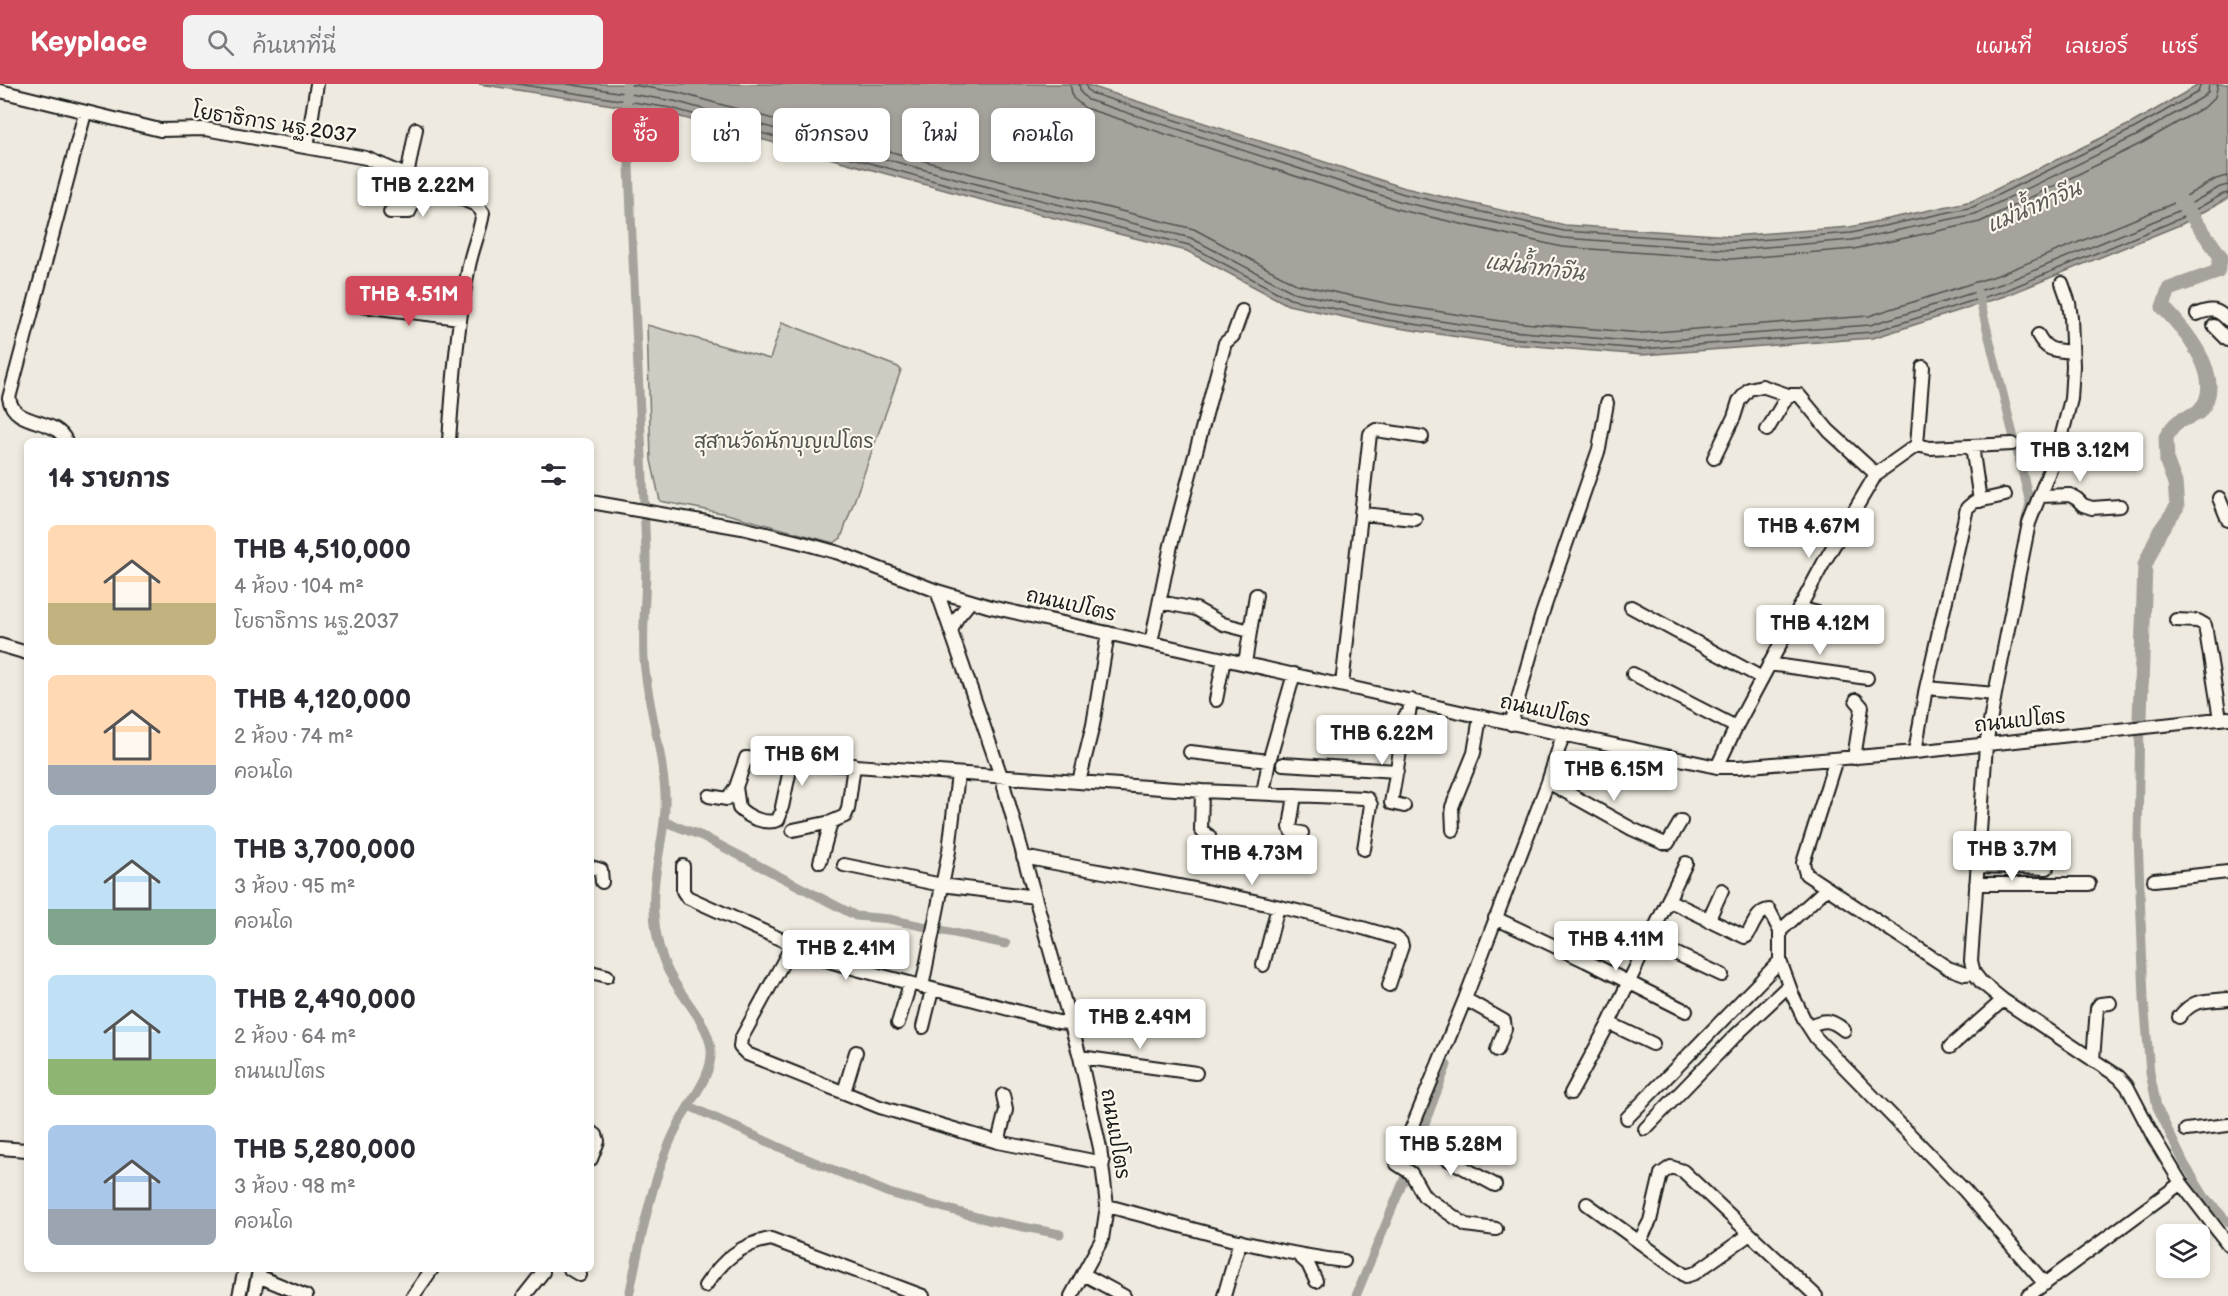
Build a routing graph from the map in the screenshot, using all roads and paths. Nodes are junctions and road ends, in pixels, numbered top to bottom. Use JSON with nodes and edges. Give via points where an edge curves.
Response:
{"nodes":[{"id":1,"x":317,"y":84,"type":"edge"},
{"id":2,"x":0,"y":91,"type":"edge"},
{"id":3,"x":85,"y":113,"type":"junction"},
{"id":4,"x":416,"y":129,"type":"dead end"},
{"id":5,"x":307,"y":147,"type":"junction"},
{"id":6,"x":412,"y":178,"type":"junction"},
{"id":7,"x":390,"y":212,"type":"dead end"},
{"id":8,"x":2062,"y":283,"type":"dead end"},
{"id":9,"x":362,"y":306,"type":"dead end"},
{"id":10,"x":1242,"y":311,"type":"dead end"},
{"id":11,"x":2197,"y":314,"type":"dead end"},
{"id":12,"x":460,"y":318,"type":"junction"},
{"id":13,"x":2228,"y":320,"type":"edge"},
{"id":14,"x":2214,"y":326,"type":"dead end"},
{"id":15,"x":2038,"y":335,"type":"dead end"},
{"id":16,"x":2228,"y":340,"type":"edge"},
{"id":17,"x":2072,"y":352,"type":"junction"},
{"id":18,"x":1923,"y":367,"type":"dead end"},
{"id":19,"x":1788,"y":395,"type":"junction"},
{"id":20,"x":1607,"y":403,"type":"dead end"},
{"id":21,"x":1767,"y":430,"type":"dead end"},
{"id":22,"x":65,"y":438,"type":"edge"},
{"id":23,"x":449,"y":438,"type":"edge"},
{"id":24,"x":1422,"y":438,"type":"dead end"},
{"id":25,"x":2013,"y":444,"type":"dead end"},
{"id":26,"x":1917,"y":445,"type":"junction"},
{"id":27,"x":1972,"y":446,"type":"junction"},
{"id":28,"x":1714,"y":458,"type":"dead end"},
{"id":29,"x":1876,"y":474,"type":"junction"},
{"id":30,"x":2005,"y":495,"type":"dead end"},
{"id":31,"x":2040,"y":496,"type":"junction"},
{"id":32,"x":2219,"y":498,"type":"dead end"},
{"id":33,"x":1980,"y":501,"type":"junction"},
{"id":34,"x":594,"y":502,"type":"edge"},
{"id":35,"x":2120,"y":506,"type":"dead end"},
{"id":36,"x":1362,"y":514,"type":"junction"},
{"id":37,"x":1414,"y":519,"type":"dead end"},
{"id":38,"x":2228,"y":520,"type":"edge"},
{"id":39,"x":937,"y":591,"type":"junction"},
{"id":40,"x":1256,"y":595,"type":"dead end"},
{"id":41,"x":971,"y":600,"type":"junction"},
{"id":42,"x":1160,"y":602,"type":"junction"},
{"id":43,"x":1631,"y":607,"type":"dead end"},
{"id":44,"x":1799,"y":608,"type":"junction"},
{"id":45,"x":2176,"y":620,"type":"dead end"},
{"id":46,"x":1852,"y":622,"type":"dead end"},
{"id":47,"x":951,"y":631,"type":"junction"},
{"id":48,"x":1250,"y":631,"type":"junction"},
{"id":49,"x":1108,"y":633,"type":"junction"},
{"id":50,"x":1151,"y":643,"type":"junction"},
{"id":51,"x":0,"y":645,"type":"edge"},
{"id":52,"x":24,"y":649,"type":"edge"},
{"id":53,"x":1224,"y":659,"type":"junction"},
{"id":54,"x":1245,"y":663,"type":"junction"},
{"id":55,"x":1769,"y":664,"type":"junction"},
{"id":56,"x":1294,"y":674,"type":"junction"},
{"id":57,"x":1633,"y":674,"type":"dead end"},
{"id":58,"x":1762,"y":678,"type":"junction"},
{"id":59,"x":1867,"y":678,"type":"dead end"},
{"id":60,"x":1342,"y":685,"type":"junction"},
{"id":61,"x":1926,"y":688,"type":"junction"},
{"id":62,"x":1995,"y":694,"type":"junction"},
{"id":63,"x":1216,"y":700,"type":"dead end"},
{"id":64,"x":1410,"y":700,"type":"junction"},
{"id":65,"x":1856,"y":700,"type":"dead end"},
{"id":66,"x":1480,"y":717,"type":"junction"},
{"id":67,"x":2224,"y":719,"type":"edge"},
{"id":68,"x":1511,"y":724,"type":"junction"},
{"id":69,"x":1736,"y":727,"type":"junction"},
{"id":70,"x":1563,"y":735,"type":"junction"},
{"id":71,"x":1986,"y":745,"type":"junction"},
{"id":72,"x":1190,"y":752,"type":"dead end"},
{"id":73,"x":1915,"y":752,"type":"junction"},
{"id":74,"x":1854,"y":758,"type":"junction"},
{"id":75,"x":1836,"y":759,"type":"junction"},
{"id":76,"x":792,"y":760,"type":"junction"},
{"id":77,"x":1269,"y":761,"type":"junction"},
{"id":78,"x":1283,"y":764,"type":"dead end"},
{"id":79,"x":854,"y":765,"type":"junction"},
{"id":80,"x":1717,"y":767,"type":"junction"},
{"id":81,"x":1397,"y":771,"type":"junction"},
{"id":82,"x":958,"y":774,"type":"junction"},
{"id":83,"x":1001,"y":776,"type":"junction"},
{"id":84,"x":1079,"y":782,"type":"junction"},
{"id":85,"x":1548,"y":782,"type":"junction"},
{"id":86,"x":736,"y":787,"type":"junction"},
{"id":87,"x":1202,"y":791,"type":"junction"},
{"id":88,"x":1263,"y":793,"type":"junction"},
{"id":89,"x":1295,"y":795,"type":"junction"},
{"id":90,"x":709,"y":796,"type":"dead end"},
{"id":91,"x":1404,"y":806,"type":"dead end"},
{"id":92,"x":1681,"y":821,"type":"dead end"},
{"id":93,"x":831,"y":822,"type":"junction"},
{"id":94,"x":793,"y":830,"type":"dead end"},
{"id":95,"x":1453,"y":830,"type":"dead end"},
{"id":96,"x":1302,"y":833,"type":"dead end"},
{"id":97,"x":1209,"y":836,"type":"dead end"},
{"id":98,"x":1364,"y":849,"type":"dead end"},
{"id":99,"x":1023,"y":857,"type":"junction"},
{"id":100,"x":820,"y":862,"type":"dead end"},
{"id":101,"x":1686,"y":863,"type":"dead end"},
{"id":102,"x":844,"y":865,"type":"dead end"},
{"id":103,"x":683,"y":866,"type":"dead end"},
{"id":104,"x":1977,"y":866,"type":"junction"},
{"id":105,"x":594,"y":868,"type":"edge"},
{"id":106,"x":2047,"y":868,"type":"dead end"},
{"id":107,"x":2228,"y":872,"type":"edge"},
{"id":108,"x":2154,"y":880,"type":"dead end"},
{"id":109,"x":602,"y":882,"type":"dead end"},
{"id":110,"x":1976,"y":884,"type":"junction"},
{"id":111,"x":2089,"y":884,"type":"dead end"},
{"id":112,"x":942,"y":885,"type":"junction"},
{"id":113,"x":1827,"y":888,"type":"junction"},
{"id":114,"x":1722,"y":890,"type":"dead end"},
{"id":115,"x":1035,"y":897,"type":"junction"},
{"id":116,"x":1668,"y":900,"type":"junction"},
{"id":117,"x":1278,"y":907,"type":"junction"},
{"id":118,"x":1495,"y":918,"type":"junction"},
{"id":119,"x":1708,"y":921,"type":"junction"},
{"id":120,"x":1780,"y":931,"type":"junction"},
{"id":121,"x":1649,"y":941,"type":"junction"},
{"id":122,"x":793,"y":944,"type":"junction"},
{"id":123,"x":1780,"y":961,"type":"junction"},
{"id":124,"x":1263,"y":965,"type":"dead end"},
{"id":125,"x":594,"y":973,"type":"edge"},
{"id":126,"x":1974,"y":973,"type":"junction"},
{"id":127,"x":1722,"y":975,"type":"dead end"},
{"id":128,"x":607,"y":976,"type":"dead end"},
{"id":129,"x":1628,"y":981,"type":"junction"},
{"id":130,"x":1389,"y":985,"type":"dead end"},
{"id":131,"x":1789,"y":985,"type":"junction"},
{"id":132,"x":921,"y":987,"type":"junction"},
{"id":133,"x":1465,"y":999,"type":"junction"},
{"id":134,"x":2228,"y":999,"type":"edge"},
{"id":135,"x":2003,"y":1000,"type":"junction"},
{"id":136,"x":2110,"y":1003,"type":"dead end"},
{"id":137,"x":1686,"y":1011,"type":"dead end"},
{"id":138,"x":2179,"y":1017,"type":"dead end"},
{"id":139,"x":898,"y":1023,"type":"dead end"},
{"id":140,"x":1609,"y":1023,"type":"junction"},
{"id":141,"x":1070,"y":1024,"type":"junction"},
{"id":142,"x":1134,"y":1025,"type":"dead end"},
{"id":143,"x":1809,"y":1026,"type":"junction"},
{"id":144,"x":923,"y":1027,"type":"dead end"},
{"id":145,"x":1844,"y":1030,"type":"dead end"},
{"id":146,"x":1653,"y":1044,"type":"dead end"},
{"id":147,"x":1950,"y":1047,"type":"dead end"},
{"id":148,"x":1497,"y":1050,"type":"dead end"},
{"id":149,"x":856,"y":1052,"type":"dead end"},
{"id":150,"x":1080,"y":1057,"type":"junction"},
{"id":151,"x":2093,"y":1060,"type":"junction"},
{"id":152,"x":1196,"y":1073,"type":"dead end"},
{"id":153,"x":844,"y":1092,"type":"junction"},
{"id":154,"x":1571,"y":1093,"type":"dead end"},
{"id":155,"x":1003,"y":1095,"type":"dead end"},
{"id":156,"x":1626,"y":1118,"type":"dead end"},
{"id":157,"x":2228,"y":1125,"type":"edge"},
{"id":158,"x":1645,"y":1129,"type":"dead end"},
{"id":159,"x":2186,"y":1130,"type":"dead end"},
{"id":160,"x":594,"y":1134,"type":"edge"},
{"id":161,"x":1416,"y":1136,"type":"junction"},
{"id":162,"x":998,"y":1142,"type":"junction"},
{"id":163,"x":0,"y":1148,"type":"edge"},
{"id":164,"x":24,"y":1149,"type":"edge"},
{"id":165,"x":594,"y":1151,"type":"edge"},
{"id":166,"x":1103,"y":1162,"type":"junction"},
{"id":167,"x":2181,"y":1183,"type":"junction"},
{"id":168,"x":1496,"y":1185,"type":"dead end"},
{"id":169,"x":1587,"y":1204,"type":"dead end"},
{"id":170,"x":1107,"y":1206,"type":"junction"},
{"id":171,"x":1496,"y":1229,"type":"dead end"},
{"id":172,"x":1750,"y":1234,"type":"junction"},
{"id":173,"x":1240,"y":1240,"type":"junction"},
{"id":174,"x":1639,"y":1242,"type":"junction"},
{"id":175,"x":2228,"y":1244,"type":"edge"},
{"id":176,"x":1296,"y":1253,"type":"junction"},
{"id":177,"x":1344,"y":1261,"type":"dead end"},
{"id":178,"x":244,"y":1272,"type":"edge"},
{"id":179,"x":430,"y":1272,"type":"edge"},
{"id":180,"x":543,"y":1272,"type":"dead end"},
{"id":181,"x":259,"y":1273,"type":"edge"},
{"id":182,"x":1083,"y":1274,"type":"junction"},
{"id":183,"x":1316,"y":1281,"type":"dead end"},
{"id":184,"x":2045,"y":1284,"type":"junction"},
{"id":185,"x":705,"y":1286,"type":"dead end"},
{"id":186,"x":239,"y":1296,"type":"edge"},
{"id":187,"x":254,"y":1296,"type":"edge"},
{"id":188,"x":306,"y":1296,"type":"edge"},
{"id":189,"x":413,"y":1296,"type":"edge"},
{"id":190,"x":524,"y":1296,"type":"edge"},
{"id":191,"x":924,"y":1296,"type":"edge"},
{"id":192,"x":1071,"y":1296,"type":"edge"},
{"id":193,"x":1124,"y":1296,"type":"edge"},
{"id":194,"x":1224,"y":1296,"type":"edge"},
{"id":195,"x":1816,"y":1296,"type":"edge"},
{"id":196,"x":2028,"y":1296,"type":"edge"}],
"edges":[{"from":1,"to":5,"type":"street"},
{"from":2,"to":3,"type":"street","name":"โยธาธิการ นฐ.2037"},
{"from":3,"to":5,"type":"street","name":"โยธาธิการ นฐ.2037","via":[[170,131],[210,130]]},
{"from":3,"to":22,"type":"street","via":[[9,398],[22,418],[53,428]]},
{"from":4,"to":6,"type":"street"},
{"from":5,"to":6,"type":"street","name":"โยธาธิการ นฐ.2037","via":[[366,158]]},
{"from":6,"to":7,"type":"street","via":[[409,212]]},
{"from":6,"to":12,"type":"street","name":"โยธาธิการ นฐ.2037","via":[[476,205],[483,213]]},
{"from":8,"to":17,"type":"street","via":[[2069,303]]},
{"from":9,"to":12,"type":"street"},
{"from":10,"to":42,"type":"street","via":[[1233,336],[1225,343],[1171,545]]},
{"from":11,"to":13,"type":"street","via":[[2212,309]]},
{"from":12,"to":23,"type":"street","name":"โยธาธิการ นฐ.2037"},
{"from":14,"to":16,"type":"street"},
{"from":15,"to":17,"type":"street","via":[[2044,346]]},
{"from":17,"to":31,"type":"street","via":[[2071,399],[2065,428]]},
{"from":18,"to":26,"type":"street"},
{"from":19,"to":21,"type":"street"},
{"from":19,"to":28,"type":"street","via":[[1762,386],[1749,389],[1739,401]]},
{"from":19,"to":29,"type":"street","via":[[1803,398],[1829,431]]},
{"from":20,"to":68,"type":"street","via":[[1599,449],[1542,614]]},
{"from":24,"to":36,"type":"street","via":[[1376,430],[1370,434]]},
{"from":25,"to":27,"type":"street"},
{"from":26,"to":27,"type":"street"},
{"from":26,"to":29,"type":"street"},
{"from":27,"to":33,"type":"street"},
{"from":29,"to":44,"type":"street"},
{"from":30,"to":33,"type":"street"},
{"from":31,"to":35,"type":"street","via":[[2070,495],[2092,508]]},
{"from":31,"to":62,"type":"street","via":[[2029,523]]},
{"from":32,"to":38,"type":"street"},
{"from":33,"to":61,"type":"street","via":[[1969,505],[1966,512]]},
{"from":34,"to":39,"type":"street","via":[[741,528],[831,551]]},
{"from":36,"to":37,"type":"street"},
{"from":36,"to":60,"type":"street"},
{"from":39,"to":41,"type":"street","name":"ถนนเปโตร"},
{"from":39,"to":47,"type":"street","name":"ถนนเปโตร"},
{"from":40,"to":48,"type":"street"},
{"from":41,"to":47,"type":"street"},
{"from":41,"to":49,"type":"street","name":"ถนนเปโตร"},
{"from":42,"to":48,"type":"street","via":[[1196,609],[1223,624]]},
{"from":42,"to":50,"type":"street"},
{"from":43,"to":58,"type":"street"},
{"from":44,"to":46,"type":"street"},
{"from":44,"to":55,"type":"street"},
{"from":45,"to":67,"type":"street","via":[[2205,625]]},
{"from":47,"to":83,"type":"street","name":"ถนนเปโตร"},
{"from":48,"to":54,"type":"street"},
{"from":49,"to":50,"type":"street","name":"ถนนเปโตร"},
{"from":49,"to":84,"type":"street"},
{"from":50,"to":53,"type":"street","name":"ถนนเปโตร"},
{"from":51,"to":52,"type":"street"},
{"from":53,"to":54,"type":"street","name":"ถนนเปโตร"},
{"from":53,"to":63,"type":"street"},
{"from":54,"to":56,"type":"street","name":"ถนนเปโตร"},
{"from":55,"to":58,"type":"street"},
{"from":55,"to":59,"type":"street"},
{"from":56,"to":60,"type":"street","name":"ถนนเปโตร"},
{"from":56,"to":77,"type":"street"},
{"from":57,"to":69,"type":"street"},
{"from":58,"to":69,"type":"street"},
{"from":60,"to":64,"type":"street","name":"ถนนเปโตร"},
{"from":61,"to":62,"type":"street"},
{"from":61,"to":73,"type":"street"},
{"from":62,"to":71,"type":"street"},
{"from":64,"to":66,"type":"street","name":"ถนนเปโตร"},
{"from":64,"to":81,"type":"street"},
{"from":65,"to":74,"type":"street","via":[[1862,707]]},
{"from":66,"to":68,"type":"street","name":"ถนนเปโตร"},
{"from":66,"to":95,"type":"street","via":[[1474,753],[1452,807]]},
{"from":67,"to":71,"type":"street","name":"ถนนเปโตร"},
{"from":68,"to":70,"type":"street","name":"ถนนเปโตร"},
{"from":69,"to":80,"type":"street"},
{"from":70,"to":80,"type":"street","name":"ถนนเปโตร"},
{"from":70,"to":85,"type":"street"},
{"from":71,"to":73,"type":"street","name":"ถนนเปโตร"},
{"from":71,"to":104,"type":"street"},
{"from":72,"to":77,"type":"street"},
{"from":73,"to":74,"type":"street","name":"ถนนเปโตร"},
{"from":74,"to":75,"type":"street","name":"ถนนเปโตร"},
{"from":75,"to":80,"type":"street","name":"ถนนเปโตร"},
{"from":75,"to":113,"type":"street","via":[[1803,863],[1806,874]]},
{"from":76,"to":79,"type":"street"},
{"from":76,"to":86,"type":"street","via":[[746,758]]},
{"from":76,"to":86,"type":"street","via":[[778,820],[748,816],[739,808]]},
{"from":77,"to":88,"type":"street"},
{"from":78,"to":81,"type":"street"},
{"from":79,"to":82,"type":"street"},
{"from":79,"to":93,"type":"street","via":[[848,809],[842,819]]},
{"from":81,"to":91,"type":"street","via":[[1391,803]]},
{"from":82,"to":83,"type":"street"},
{"from":82,"to":112,"type":"street"},
{"from":83,"to":84,"type":"street"},
{"from":83,"to":99,"type":"street","name":"ถนนเปโตร"},
{"from":84,"to":87,"type":"street"},
{"from":85,"to":92,"type":"street","via":[[1663,843],[1671,840]]},
{"from":85,"to":118,"type":"street"},
{"from":86,"to":90,"type":"street","via":[[727,799]]},
{"from":87,"to":88,"type":"street"},
{"from":87,"to":97,"type":"street","via":[[1201,830]]},
{"from":88,"to":89,"type":"street"},
{"from":89,"to":96,"type":"street","via":[[1290,827]]},
{"from":89,"to":98,"type":"street","via":[[1368,799],[1371,805]]},
{"from":93,"to":94,"type":"street"},
{"from":93,"to":100,"type":"street"},
{"from":99,"to":115,"type":"street","name":"ถนนเปโตร"},
{"from":99,"to":117,"type":"street"},
{"from":101,"to":116,"type":"street"},
{"from":102,"to":112,"type":"street"},
{"from":103,"to":122,"type":"street","via":[[683,891],[687,897]]},
{"from":104,"to":106,"type":"street"},
{"from":104,"to":110,"type":"street"},
{"from":105,"to":109,"type":"street","via":[[601,870]]},
{"from":107,"to":108,"type":"street"},
{"from":110,"to":111,"type":"street"},
{"from":110,"to":126,"type":"street","via":[[1971,945]]},
{"from":112,"to":115,"type":"street"},
{"from":112,"to":132,"type":"street"},
{"from":113,"to":120,"type":"street"},
{"from":113,"to":126,"type":"street","via":[[1948,968]]},
{"from":114,"to":119,"type":"street"},
{"from":115,"to":141,"type":"street","name":"ถนนเปโตร"},
{"from":116,"to":119,"type":"street"},
{"from":116,"to":121,"type":"street"},
{"from":117,"to":124,"type":"street"},
{"from":117,"to":130,"type":"street","via":[[1396,938],[1402,946]]},
{"from":118,"to":129,"type":"street"},
{"from":118,"to":133,"type":"street"},
{"from":119,"to":120,"type":"street","via":[[1745,937],[1758,915],[1769,910]]},
{"from":120,"to":123,"type":"street"},
{"from":121,"to":127,"type":"street"},
{"from":121,"to":129,"type":"street"},
{"from":122,"to":132,"type":"street","via":[[829,961]]},
{"from":122,"to":153,"type":"street","via":[[741,1039],[741,1047],[747,1054]]},
{"from":123,"to":131,"type":"street"},
{"from":123,"to":156,"type":"street"},
{"from":125,"to":128,"type":"street"},
{"from":126,"to":135,"type":"street"},
{"from":129,"to":137,"type":"street"},
{"from":129,"to":140,"type":"street"},
{"from":131,"to":143,"type":"street"},
{"from":131,"to":158,"type":"street"},
{"from":132,"to":139,"type":"street"},
{"from":132,"to":141,"type":"street"},
{"from":132,"to":144,"type":"street"},
{"from":133,"to":148,"type":"street","via":[[1504,1021]]},
{"from":133,"to":161,"type":"street"},
{"from":134,"to":138,"type":"street","via":[[2199,1001]]},
{"from":135,"to":147,"type":"street"},
{"from":135,"to":151,"type":"street"},
{"from":136,"to":151,"type":"street","via":[[2097,1008]]},
{"from":140,"to":146,"type":"street"},
{"from":140,"to":154,"type":"street"},
{"from":141,"to":142,"type":"street"},
{"from":141,"to":150,"type":"street","name":"ถนนเปโตร"},
{"from":143,"to":145,"type":"street","via":[[1826,1020]]},
{"from":143,"to":184,"type":"street","via":[[1837,1060],[1965,1191]]},
{"from":149,"to":153,"type":"street"},
{"from":150,"to":152,"type":"street"},
{"from":150,"to":166,"type":"street","name":"ถนนเปโตร"},
{"from":151,"to":167,"type":"street","via":[[2127,1086]]},
{"from":153,"to":162,"type":"street","via":[[880,1107]]},
{"from":155,"to":162,"type":"street","via":[[1007,1104]]},
{"from":157,"to":159,"type":"street"},
{"from":160,"to":165,"type":"street","via":[[598,1141]]},
{"from":161,"to":168,"type":"street"},
{"from":161,"to":171,"type":"street","via":[[1397,1164],[1406,1170],[1424,1196],[1466,1225]]},
{"from":162,"to":166,"type":"street"},
{"from":163,"to":164,"type":"street"},
{"from":166,"to":170,"type":"street","name":"ถนนเปโตร"},
{"from":167,"to":175,"type":"street"},
{"from":167,"to":184,"type":"street"},
{"from":169,"to":174,"type":"street"},
{"from":170,"to":173,"type":"street"},
{"from":170,"to":182,"type":"street","name":"ถนนเปโตร","via":[[1102,1239]]},
{"from":172,"to":174,"type":"street","via":[[1691,1275],[1682,1274]]},
{"from":172,"to":174,"type":"street","via":[[1683,1171],[1671,1167],[1661,1174],[1650,1221]]},
{"from":172,"to":195,"type":"street"},
{"from":173,"to":176,"type":"street"},
{"from":173,"to":194,"type":"street"},
{"from":176,"to":177,"type":"street"},
{"from":176,"to":183,"type":"street","via":[[1308,1264]]},
{"from":178,"to":186,"type":"street"},
{"from":179,"to":189,"type":"street"},
{"from":180,"to":190,"type":"street"},
{"from":181,"to":187,"type":"street"},
{"from":181,"to":188,"type":"street"},
{"from":182,"to":192,"type":"street","name":"ถนนเปโตร"},
{"from":182,"to":193,"type":"street"},
{"from":184,"to":196,"type":"street"},
{"from":185,"to":191,"type":"street","via":[[730,1256],[771,1239]]}]}
